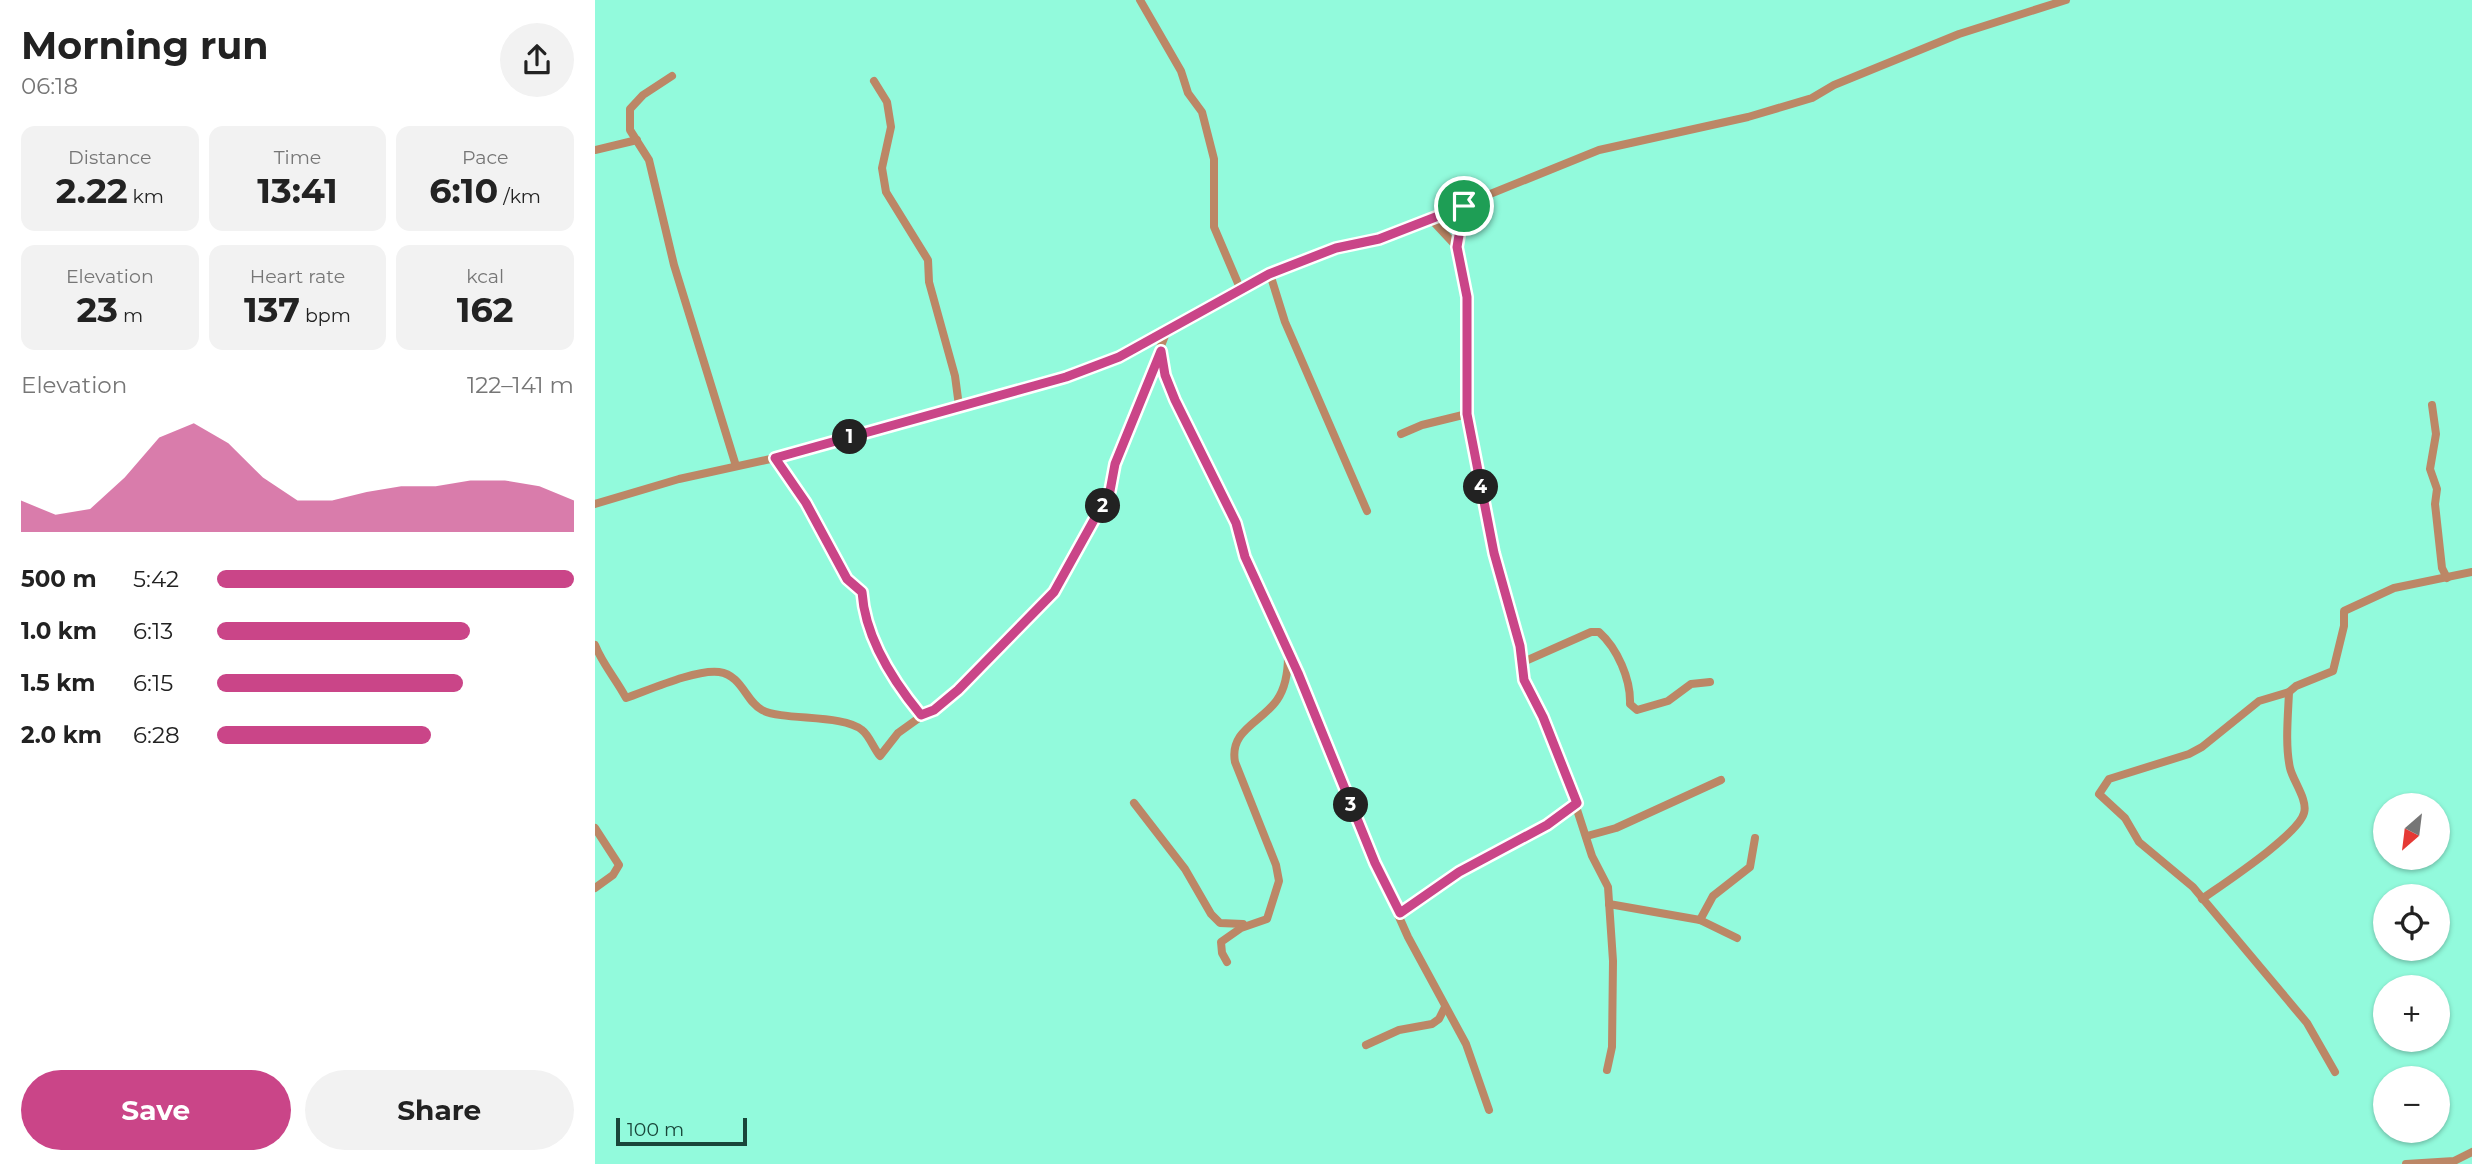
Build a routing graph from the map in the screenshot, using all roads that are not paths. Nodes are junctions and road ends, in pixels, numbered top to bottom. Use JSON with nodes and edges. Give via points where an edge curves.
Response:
{"nodes":[{"id":1,"x":1140,"y":0,"type":"edge"},
{"id":2,"x":2066,"y":0,"type":"edge"},
{"id":3,"x":672,"y":76,"type":"dead end"},
{"id":4,"x":874,"y":81,"type":"dead end"},
{"id":5,"x":637,"y":139,"type":"junction"},
{"id":6,"x":595,"y":150,"type":"edge"},
{"id":7,"x":1464,"y":206,"type":"junction"},
{"id":8,"x":1430,"y":219,"type":"junction"},
{"id":9,"x":1457,"y":247,"type":"junction"},
{"id":10,"x":1269,"y":274,"type":"junction"},
{"id":11,"x":1240,"y":288,"type":"junction"},
{"id":12,"x":1166,"y":333,"type":"junction"},
{"id":13,"x":1161,"y":351,"type":"junction"},
{"id":14,"x":2432,"y":405,"type":"dead end"},
{"id":15,"x":959,"y":406,"type":"junction"},
{"id":16,"x":1467,"y":414,"type":"junction"},
{"id":17,"x":1401,"y":435,"type":"dead end"},
{"id":18,"x":775,"y":458,"type":"junction"},
{"id":19,"x":736,"y":466,"type":"junction"},
{"id":20,"x":595,"y":503,"type":"edge"},
{"id":21,"x":1367,"y":511,"type":"dead end"},
{"id":22,"x":2472,"y":572,"type":"edge"},
{"id":23,"x":2447,"y":578,"type":"junction"},
{"id":24,"x":595,"y":645,"type":"edge"},
{"id":25,"x":1288,"y":653,"type":"junction"},
{"id":26,"x":1521,"y":663,"type":"junction"},
{"id":27,"x":1710,"y":682,"type":"dead end"},
{"id":28,"x":2289,"y":692,"type":"junction"},
{"id":29,"x":921,"y":715,"type":"junction"},
{"id":30,"x":1721,"y":780,"type":"dead end"},
{"id":31,"x":1134,"y":803,"type":"dead end"},
{"id":32,"x":1577,"y":803,"type":"junction"},
{"id":33,"x":595,"y":828,"type":"edge"},
{"id":34,"x":1587,"y":836,"type":"junction"},
{"id":35,"x":1755,"y":838,"type":"dead end"},
{"id":36,"x":595,"y":888,"type":"edge"},
{"id":37,"x":2202,"y":899,"type":"junction"},
{"id":38,"x":1609,"y":904,"type":"junction"},
{"id":39,"x":1400,"y":913,"type":"junction"},
{"id":40,"x":1700,"y":920,"type":"junction"},
{"id":41,"x":1253,"y":923,"type":"junction"},
{"id":42,"x":1737,"y":938,"type":"dead end"},
{"id":43,"x":1227,"y":962,"type":"dead end"},
{"id":44,"x":1445,"y":1007,"type":"junction"},
{"id":45,"x":1366,"y":1045,"type":"dead end"},
{"id":46,"x":1607,"y":1070,"type":"dead end"},
{"id":47,"x":2335,"y":1072,"type":"dead end"},
{"id":48,"x":1489,"y":1110,"type":"dead end"},
{"id":49,"x":2472,"y":1152,"type":"edge"},
{"id":50,"x":2406,"y":1164,"type":"edge"}],
"edges":[{"from":1,"to":11,"type":"street","via":[[1202,112],[1214,159],[1214,228]]},
{"from":2,"to":7,"type":"street","via":[[1959,34],[1812,98],[1599,150]]},
{"from":3,"to":5,"type":"street","via":[[630,109],[629,131]]},
{"from":4,"to":15,"type":"street","via":[[887,102],[891,127],[881,168],[886,192],[928,260],[929,282]]},
{"from":5,"to":6,"type":"street"},
{"from":5,"to":19,"type":"street","via":[[649,160],[674,265]]},
{"from":7,"to":8,"type":"street"},
{"from":7,"to":9,"type":"street"},
{"from":8,"to":9,"type":"street"},
{"from":8,"to":10,"type":"street"},
{"from":9,"to":16,"type":"street","via":[[1467,297]]},
{"from":10,"to":11,"type":"street"},
{"from":10,"to":21,"type":"street","via":[[1285,322]]},
{"from":11,"to":12,"type":"street"},
{"from":12,"to":13,"type":"street"},
{"from":12,"to":15,"type":"street","via":[[1066,377]]},
{"from":13,"to":25,"type":"street","via":[[1170,388],[1236,523],[1245,557]]},
{"from":13,"to":29,"type":"street","via":[[1115,464],[1110,491],[1054,592],[958,690]]},
{"from":14,"to":23,"type":"street","via":[[2436,434],[2430,469],[2437,489],[2441,568]]},
{"from":15,"to":18,"type":"street"},
{"from":16,"to":17,"type":"street"},
{"from":16,"to":26,"type":"street"},
{"from":18,"to":19,"type":"street"},
{"from":18,"to":29,"type":"street","via":[[806,503],[847,579],[862,592],[865,622],[905,696]]},
{"from":19,"to":20,"type":"street"},
{"from":22,"to":23,"type":"street"},
{"from":23,"to":28,"type":"street","via":[[2394,588],[2344,611],[2333,671]]},
{"from":24,"to":29,"type":"street","via":[[603,666],[616,678],[626,698],[707,672],[722,672],[743,686],[758,709],[863,730],[880,757],[898,733]]},
{"from":25,"to":39,"type":"street"},
{"from":25,"to":41,"type":"street","via":[[1288,671],[1276,701],[1245,729],[1233,750],[1279,881],[1271,914]]},
{"from":26,"to":27,"type":"street","via":[[1599,632],[1622,668],[1630,704],[1637,710],[1661,705],[1691,684]]},
{"from":26,"to":32,"type":"street","via":[[1524,680]]},
{"from":28,"to":37,"type":"street","via":[[2290,767],[2305,812],[2258,859]]},
{"from":28,"to":37,"type":"street","via":[[2259,701],[2189,754],[2109,779],[2099,793],[2125,818],[2139,842],[2178,871]]},
{"from":30,"to":34,"type":"street","via":[[1616,828]]},
{"from":31,"to":41,"type":"street","via":[[1185,869],[1210,914],[1220,923]]},
{"from":32,"to":34,"type":"street"},
{"from":32,"to":39,"type":"street","via":[[1547,825],[1459,872]]},
{"from":33,"to":36,"type":"street","via":[[619,865]]},
{"from":34,"to":38,"type":"street","via":[[1608,887]]},
{"from":35,"to":40,"type":"street","via":[[1750,867],[1713,896]]},
{"from":37,"to":47,"type":"street","via":[[2307,1023]]},
{"from":38,"to":40,"type":"street"},
{"from":38,"to":46,"type":"street","via":[[1612,1047]]},
{"from":39,"to":44,"type":"street"},
{"from":40,"to":42,"type":"street"},
{"from":41,"to":43,"type":"street","via":[[1221,943]]},
{"from":44,"to":45,"type":"street","via":[[1432,1024],[1399,1030]]},
{"from":44,"to":48,"type":"street","via":[[1466,1044]]},
{"from":49,"to":50,"type":"street","via":[[2454,1161]]}]}
